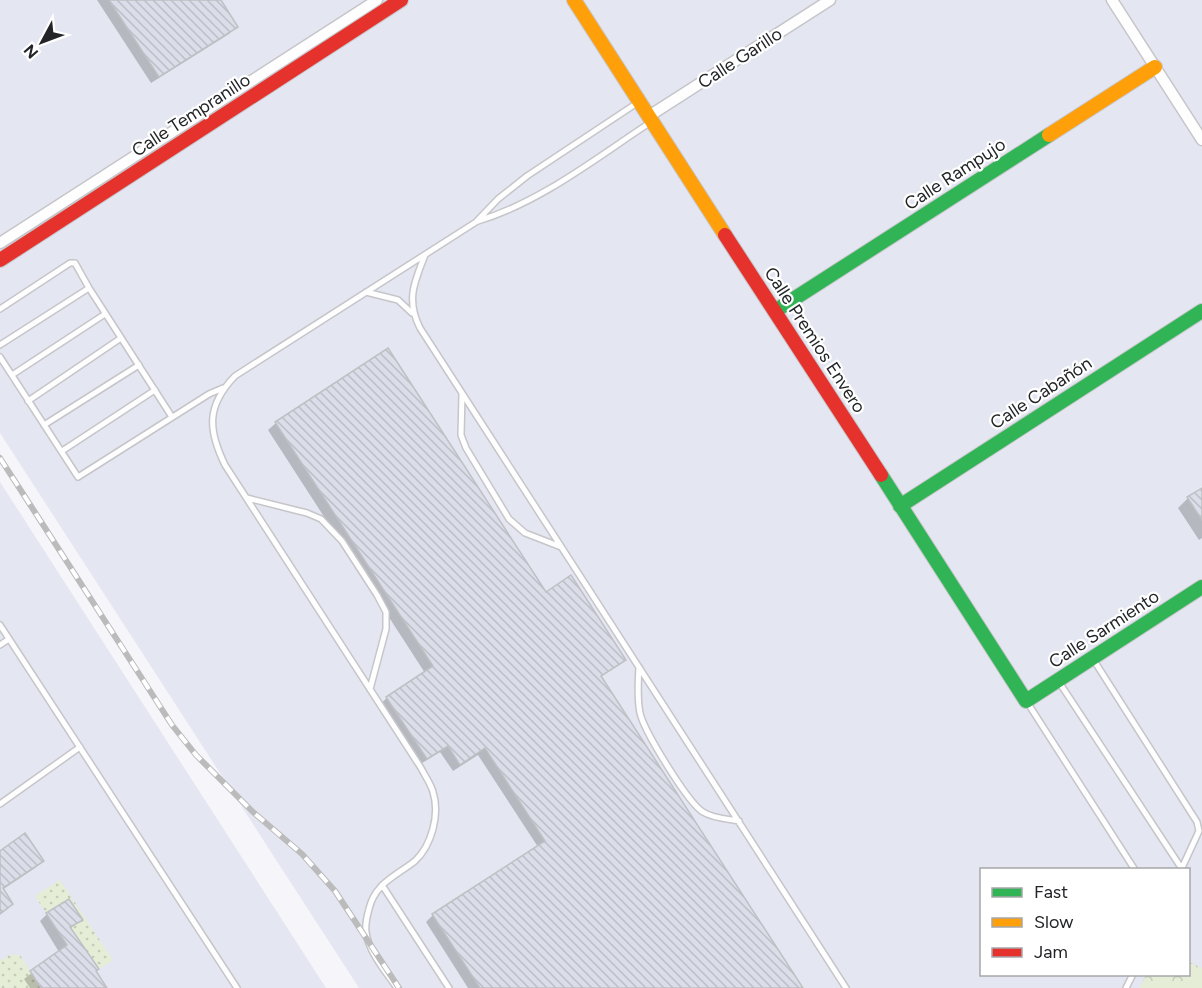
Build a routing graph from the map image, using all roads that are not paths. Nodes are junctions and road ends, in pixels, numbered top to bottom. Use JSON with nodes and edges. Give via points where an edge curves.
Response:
{"nodes":[{"id":1,"x":377,"y":0,"type":"edge"},
{"id":2,"x":401,"y":0,"type":"edge"},
{"id":3,"x":574,"y":0,"type":"edge"},
{"id":4,"x":830,"y":0,"type":"edge"},
{"id":5,"x":1112,"y":0,"type":"edge"},
{"id":6,"x":1155,"y":67,"type":"junction"},
{"id":7,"x":639,"y":101,"type":"junction"},
{"id":8,"x":651,"y":119,"type":"junction"},
{"id":9,"x":1202,"y":140,"type":"edge"},
{"id":10,"x":476,"y":222,"type":"junction"},
{"id":11,"x":0,"y":243,"type":"edge"},
{"id":12,"x":425,"y":254,"type":"junction"},
{"id":13,"x":0,"y":260,"type":"edge"},
{"id":14,"x":89,"y":288,"type":"junction"},
{"id":15,"x":366,"y":292,"type":"junction"},
{"id":16,"x":0,"y":309,"type":"edge"},
{"id":17,"x":775,"y":311,"type":"junction"},
{"id":18,"x":1202,"y":311,"type":"edge"},
{"id":19,"x":105,"y":314,"type":"junction"},
{"id":20,"x":414,"y":314,"type":"junction"},
{"id":21,"x":121,"y":338,"type":"junction"},
{"id":22,"x":0,"y":345,"type":"edge"},
{"id":23,"x":0,"y":357,"type":"edge"},
{"id":24,"x":139,"y":365,"type":"junction"},
{"id":25,"x":12,"y":375,"type":"junction"},
{"id":26,"x":224,"y":388,"type":"junction"},
{"id":27,"x":155,"y":390,"type":"junction"},
{"id":28,"x":462,"y":393,"type":"junction"},
{"id":29,"x":28,"y":401,"type":"junction"},
{"id":30,"x":172,"y":417,"type":"junction"},
{"id":31,"x":44,"y":425,"type":"junction"},
{"id":32,"x":62,"y":452,"type":"junction"},
{"id":33,"x":247,"y":498,"type":"junction"},
{"id":34,"x":900,"y":506,"type":"junction"},
{"id":35,"x":562,"y":548,"type":"junction"},
{"id":36,"x":1202,"y":587,"type":"edge"},
{"id":37,"x":0,"y":625,"type":"edge"},
{"id":38,"x":9,"y":639,"type":"junction"},
{"id":39,"x":0,"y":645,"type":"edge"},
{"id":40,"x":1092,"y":658,"type":"junction"},
{"id":41,"x":639,"y":667,"type":"junction"},
{"id":42,"x":1058,"y":680,"type":"junction"},
{"id":43,"x":370,"y":690,"type":"junction"},
{"id":44,"x":1026,"y":701,"type":"junction"},
{"id":45,"x":80,"y":747,"type":"junction"},
{"id":46,"x":0,"y":804,"type":"edge"},
{"id":47,"x":739,"y":821,"type":"junction"},
{"id":48,"x":1134,"y":868,"type":"edge"},
{"id":49,"x":1181,"y":868,"type":"edge"},
{"id":50,"x":1182,"y":868,"type":"edge"},
{"id":51,"x":382,"y":885,"type":"junction"},
{"id":52,"x":237,"y":988,"type":"edge"},
{"id":53,"x":397,"y":988,"type":"edge"},
{"id":54,"x":449,"y":988,"type":"edge"},
{"id":55,"x":846,"y":988,"type":"edge"}],
"edges":[{"from":1,"to":11,"type":"street","name":"Calle Tempranillo"},
{"from":2,"to":13,"type":"street","name":"Calle Tempranillo"},
{"from":3,"to":7,"type":"street","name":"Calle Premios Envero"},
{"from":4,"to":8,"type":"street","name":"Calle Garillo"},
{"from":5,"to":6,"type":"street"},
{"from":6,"to":9,"type":"street"},
{"from":6,"to":17,"type":"street","name":"Calle Rampujo"},
{"from":7,"to":8,"type":"street","name":"Calle Premios Envero"},
{"from":7,"to":10,"type":"lane","via":[[527,176]]},
{"from":8,"to":10,"type":"lane","via":[[542,193],[504,213]]},
{"from":8,"to":17,"type":"street","name":"Calle Premios Envero"},
{"from":10,"to":12,"type":"lane"},
{"from":12,"to":15,"type":"lane"},
{"from":12,"to":20,"type":"lane","via":[[412,289]]},
{"from":14,"to":16,"type":"lane","via":[[75,263],[70,263]]},
{"from":14,"to":19,"type":"lane"},
{"from":14,"to":22,"type":"lane"},
{"from":15,"to":20,"type":"lane","via":[[398,300]]},
{"from":15,"to":26,"type":"lane","via":[[235,376]]},
{"from":17,"to":34,"type":"street","name":"Calle Premios Envero"},
{"from":18,"to":34,"type":"street","name":"Calle Cabañón"},
{"from":19,"to":21,"type":"lane"},
{"from":19,"to":25,"type":"lane"},
{"from":20,"to":28,"type":"lane"},
{"from":21,"to":24,"type":"lane"},
{"from":21,"to":29,"type":"lane"},
{"from":23,"to":25,"type":"lane"},
{"from":24,"to":27,"type":"lane"},
{"from":24,"to":31,"type":"lane"},
{"from":25,"to":29,"type":"lane"},
{"from":26,"to":30,"type":"lane"},
{"from":26,"to":33,"type":"lane","via":[[215,407],[212,429],[225,465]]},
{"from":27,"to":30,"type":"lane"},
{"from":27,"to":32,"type":"lane"},
{"from":28,"to":35,"type":"lane"},
{"from":28,"to":35,"type":"lane","via":[[461,435],[508,519],[525,533]]},
{"from":29,"to":31,"type":"lane"},
{"from":30,"to":32,"type":"lane","via":[[78,477]]},
{"from":31,"to":32,"type":"lane"},
{"from":33,"to":43,"type":"lane"},
{"from":33,"to":43,"type":"lane","via":[[321,519],[342,541],[377,595],[386,612],[386,629]]},
{"from":34,"to":44,"type":"street","name":"Calle Premios Envero"},
{"from":35,"to":41,"type":"lane"},
{"from":36,"to":40,"type":"street","name":"Calle Sarmiento"},
{"from":37,"to":38,"type":"lane"},
{"from":38,"to":39,"type":"lane"},
{"from":38,"to":45,"type":"lane"},
{"from":40,"to":42,"type":"street","name":"Calle Sarmiento"},
{"from":40,"to":50,"type":"lane","via":[[1197,822],[1199,831]]},
{"from":41,"to":47,"type":"lane"},
{"from":41,"to":47,"type":"lane","via":[[640,713],[661,755],[703,812]]},
{"from":42,"to":44,"type":"street","name":"Calle Sarmiento"},
{"from":42,"to":49,"type":"lane"},
{"from":43,"to":51,"type":"lane","via":[[421,768],[433,791],[436,808],[425,848],[416,860]]},
{"from":44,"to":48,"type":"lane"},
{"from":45,"to":46,"type":"lane"},
{"from":45,"to":52,"type":"lane"},
{"from":47,"to":55,"type":"lane"},
{"from":51,"to":53,"type":"lane","via":[[371,899],[366,932],[370,946]]},
{"from":51,"to":54,"type":"lane"}]}
